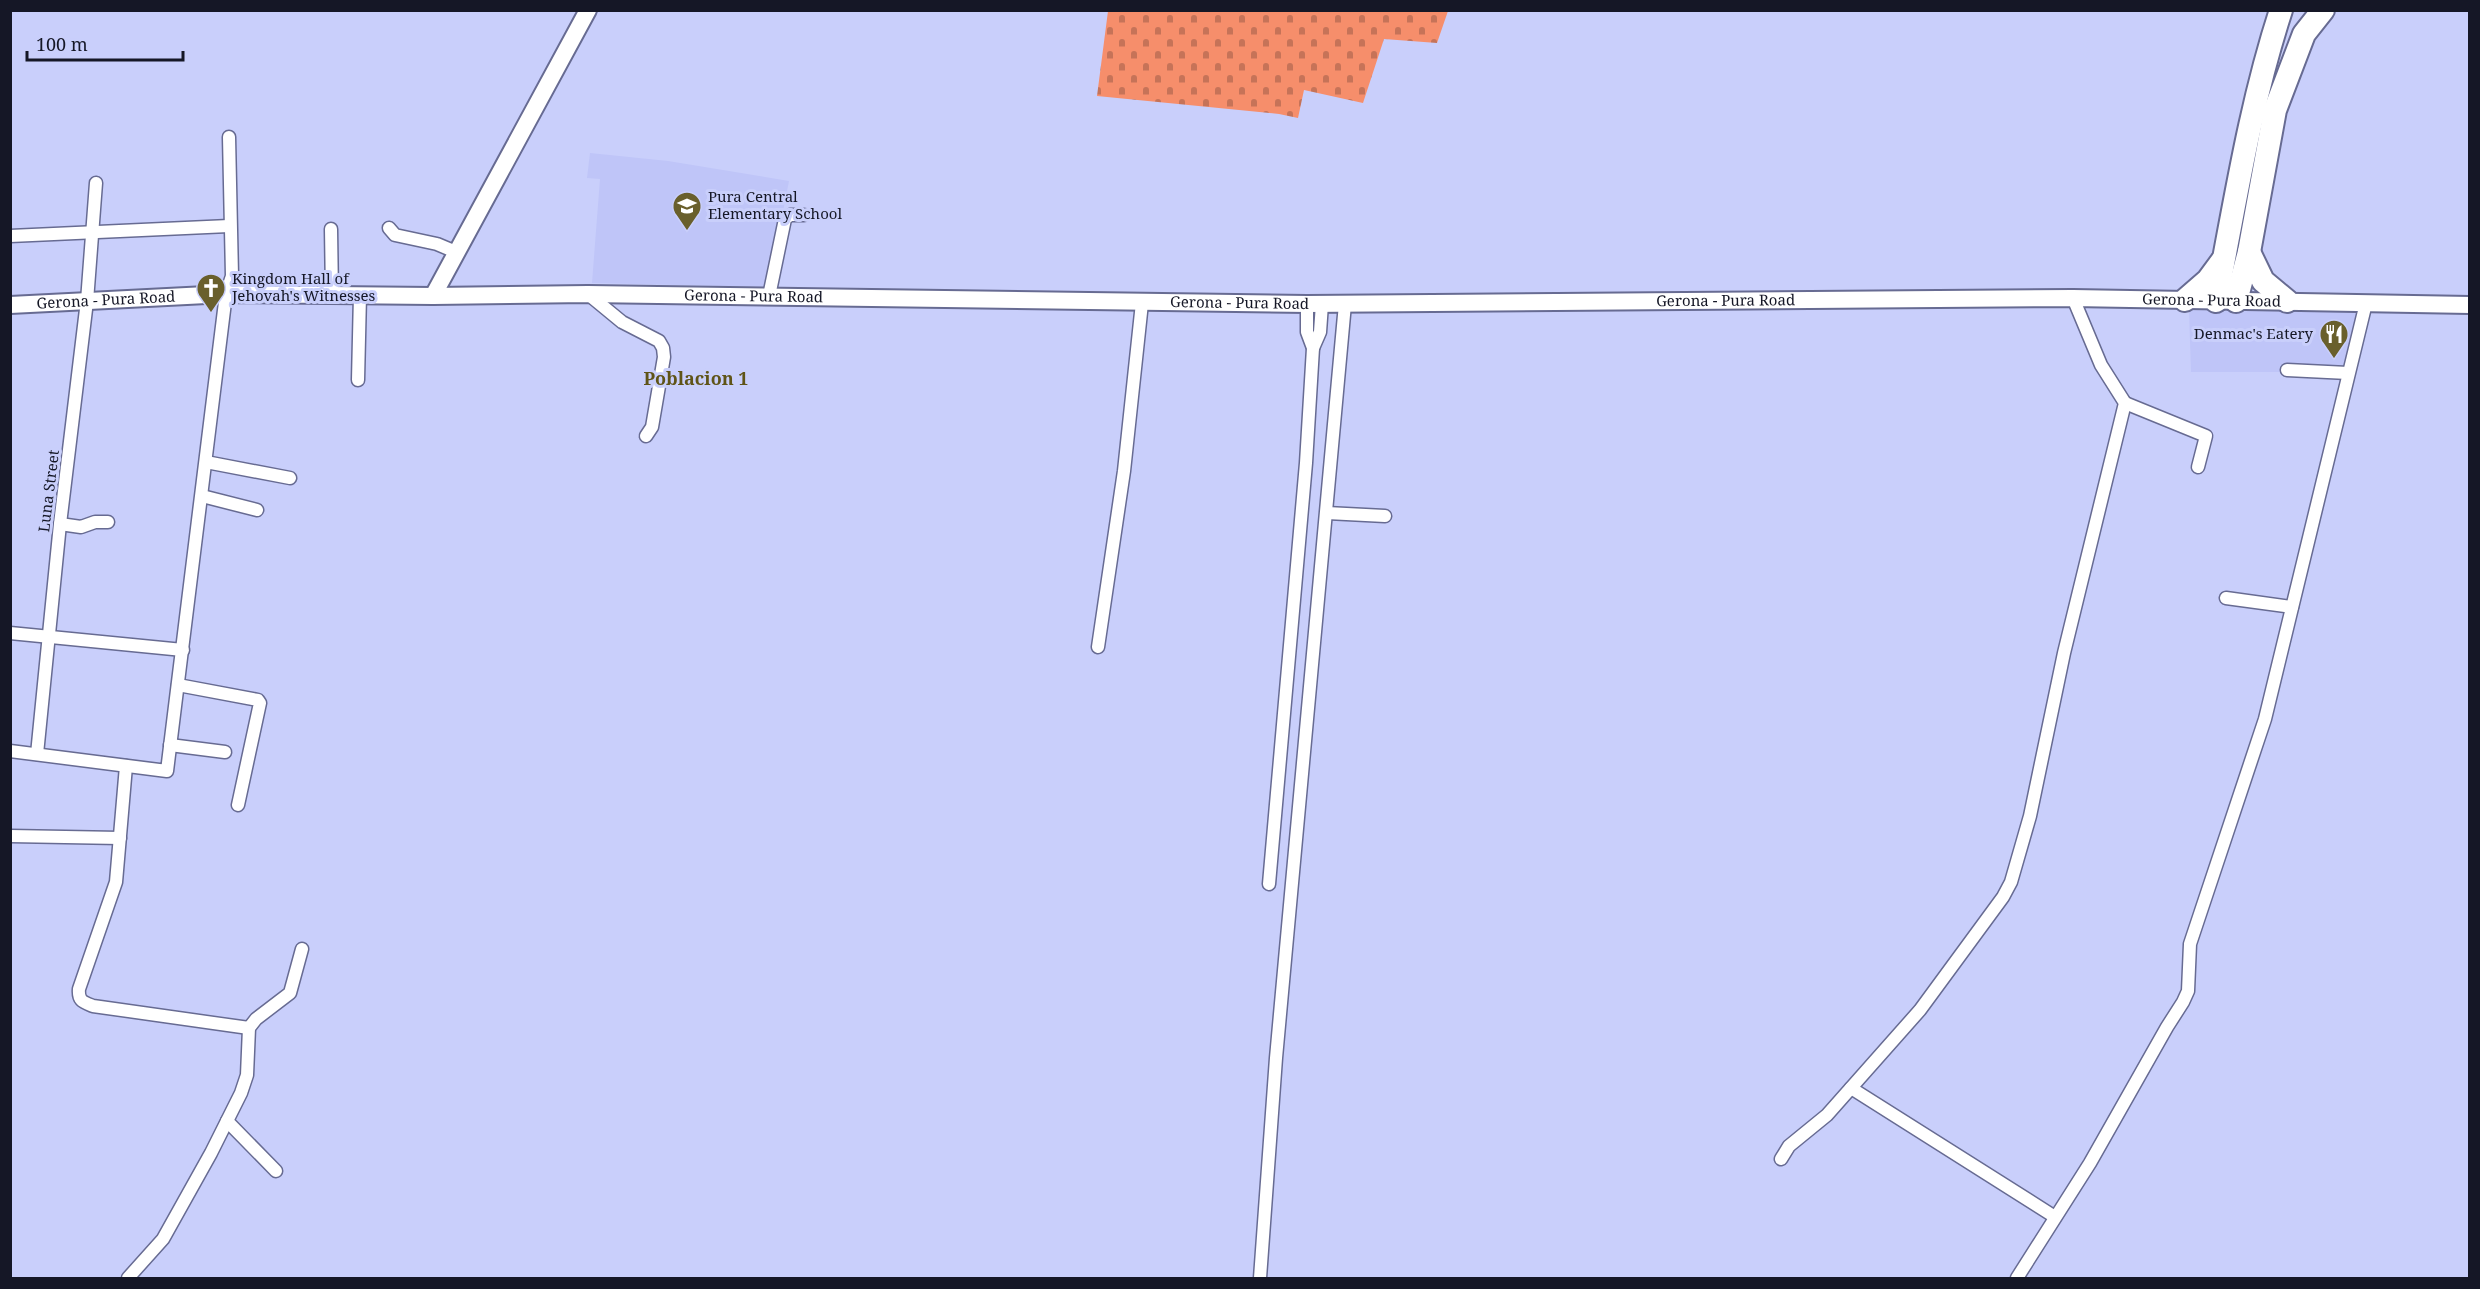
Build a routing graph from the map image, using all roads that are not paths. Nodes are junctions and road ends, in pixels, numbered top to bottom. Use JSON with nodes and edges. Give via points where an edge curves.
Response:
{"nodes":[{"id":1,"x":588,"y":10,"type":"edge"},
{"id":2,"x":2281,"y":10,"type":"edge"},
{"id":3,"x":2322,"y":12,"type":"edge"},
{"id":4,"x":229,"y":137,"type":"dead end"},
{"id":5,"x":96,"y":183,"type":"dead end"},
{"id":6,"x":804,"y":215,"type":"dead end"},
{"id":7,"x":229,"y":226,"type":"junction"},
{"id":8,"x":389,"y":228,"type":"dead end"},
{"id":9,"x":331,"y":229,"type":"dead end"},
{"id":10,"x":93,"y":232,"type":"junction"},
{"id":11,"x":10,"y":236,"type":"edge"},
{"id":12,"x":456,"y":252,"type":"junction"},
{"id":13,"x":2249,"y":252,"type":"junction"},
{"id":14,"x":2224,"y":257,"type":"junction"},
{"id":15,"x":226,"y":294,"type":"junction"},
{"id":16,"x":588,"y":294,"type":"junction"},
{"id":17,"x":332,"y":295,"type":"junction"},
{"id":18,"x":360,"y":295,"type":"junction"},
{"id":19,"x":433,"y":296,"type":"junction"},
{"id":20,"x":769,"y":296,"type":"junction"},
{"id":21,"x":2073,"y":298,"type":"junction"},
{"id":22,"x":2185,"y":300,"type":"junction"},
{"id":23,"x":87,"y":301,"type":"junction"},
{"id":24,"x":2226,"y":301,"type":"junction"},
{"id":25,"x":2288,"y":301,"type":"junction"},
{"id":26,"x":1142,"y":303,"type":"junction"},
{"id":27,"x":2366,"y":303,"type":"junction"},
{"id":28,"x":1314,"y":304,"type":"junction"},
{"id":29,"x":1345,"y":304,"type":"junction"},
{"id":30,"x":10,"y":305,"type":"edge"},
{"id":31,"x":2469,"y":305,"type":"edge"},
{"id":32,"x":2287,"y":370,"type":"dead end"},
{"id":33,"x":2348,"y":373,"type":"junction"},
{"id":34,"x":358,"y":380,"type":"dead end"},
{"id":35,"x":2125,"y":403,"type":"junction"},
{"id":36,"x":646,"y":436,"type":"dead end"},
{"id":37,"x":206,"y":462,"type":"junction"},
{"id":38,"x":2198,"y":467,"type":"dead end"},
{"id":39,"x":290,"y":478,"type":"dead end"},
{"id":40,"x":201,"y":496,"type":"junction"},
{"id":41,"x":257,"y":510,"type":"dead end"},
{"id":42,"x":1327,"y":513,"type":"junction"},
{"id":43,"x":1385,"y":516,"type":"dead end"},
{"id":44,"x":108,"y":522,"type":"dead end"},
{"id":45,"x":60,"y":524,"type":"junction"},
{"id":46,"x":2226,"y":598,"type":"dead end"},
{"id":47,"x":2292,"y":607,"type":"junction"},
{"id":48,"x":10,"y":633,"type":"edge"},
{"id":49,"x":48,"y":636,"type":"junction"},
{"id":50,"x":1098,"y":647,"type":"dead end"},
{"id":51,"x":183,"y":650,"type":"junction"},
{"id":52,"x":178,"y":685,"type":"junction"},
{"id":53,"x":170,"y":745,"type":"junction"},
{"id":54,"x":10,"y":751,"type":"edge"},
{"id":55,"x":225,"y":752,"type":"dead end"},
{"id":56,"x":37,"y":754,"type":"junction"},
{"id":57,"x":126,"y":766,"type":"junction"},
{"id":58,"x":238,"y":805,"type":"dead end"},
{"id":59,"x":10,"y":836,"type":"edge"},
{"id":60,"x":120,"y":838,"type":"junction"},
{"id":61,"x":1269,"y":884,"type":"dead end"},
{"id":62,"x":302,"y":949,"type":"dead end"},
{"id":63,"x":249,"y":1028,"type":"junction"},
{"id":64,"x":1851,"y":1088,"type":"junction"},
{"id":65,"x":227,"y":1121,"type":"junction"},
{"id":66,"x":1781,"y":1159,"type":"dead end"},
{"id":67,"x":276,"y":1171,"type":"dead end"},
{"id":68,"x":2055,"y":1217,"type":"junction"},
{"id":69,"x":128,"y":1278,"type":"edge"},
{"id":70,"x":1260,"y":1278,"type":"edge"},
{"id":71,"x":2017,"y":1278,"type":"edge"}],
"edges":[{"from":1,"to":12,"type":"main road"},
{"from":2,"to":14,"type":"highway","via":[[2240,166]]},
{"from":3,"to":13,"type":"highway","via":[[2304,34],[2275,110]]},
{"from":4,"to":7,"type":"street"},
{"from":5,"to":10,"type":"street","name":"Luna Street"},
{"from":6,"to":20,"type":"street","via":[[785,219]]},
{"from":7,"to":10,"type":"street"},
{"from":7,"to":15,"type":"street","via":[[232,276]]},
{"from":8,"to":12,"type":"street","via":[[395,235]]},
{"from":9,"to":17,"type":"street"},
{"from":10,"to":11,"type":"street"},
{"from":10,"to":23,"type":"street","name":"Luna Street"},
{"from":12,"to":19,"type":"main road"},
{"from":13,"to":24,"type":"highway"},
{"from":13,"to":25,"type":"highway","via":[[2263,280]]},
{"from":14,"to":22,"type":"highway","via":[[2208,280]]},
{"from":14,"to":24,"type":"highway"},
{"from":15,"to":17,"type":"main road","name":"Gerona - Pura Road"},
{"from":15,"to":23,"type":"main road","name":"Gerona - Pura Road"},
{"from":15,"to":37,"type":"street"},
{"from":16,"to":19,"type":"main road","name":"Gerona - Pura Road"},
{"from":16,"to":20,"type":"main road","name":"Gerona - Pura Road"},
{"from":16,"to":36,"type":"street","via":[[622,322],[659,341],[663,348],[652,427]]},
{"from":17,"to":18,"type":"main road","name":"Gerona - Pura Road"},
{"from":18,"to":19,"type":"main road","name":"Gerona - Pura Road"},
{"from":18,"to":34,"type":"street"},
{"from":20,"to":26,"type":"main road","name":"Gerona - Pura Road"},
{"from":21,"to":22,"type":"main road","name":"Gerona - Pura Road"},
{"from":21,"to":29,"type":"main road","name":"Gerona - Pura Road"},
{"from":21,"to":35,"type":"street","via":[[2105,372]]},
{"from":22,"to":24,"type":"main road","name":"Gerona - Pura Road"},
{"from":23,"to":30,"type":"main road","name":"Gerona - Pura Road"},
{"from":23,"to":45,"type":"street","name":"Luna Street"},
{"from":24,"to":25,"type":"main road","name":"Gerona - Pura Road"},
{"from":25,"to":27,"type":"main road","name":"Gerona - Pura Road"},
{"from":26,"to":28,"type":"main road","name":"Gerona - Pura Road"},
{"from":26,"to":50,"type":"street","via":[[1124,471]]},
{"from":27,"to":31,"type":"main road","name":"Gerona - Pura Road"},
{"from":27,"to":33,"type":"street"},
{"from":28,"to":29,"type":"main road","name":"Gerona - Pura Road"},
{"from":28,"to":61,"type":"street","via":[[1307,332],[1314,348]]},
{"from":29,"to":42,"type":"street"},
{"from":32,"to":33,"type":"street"},
{"from":33,"to":47,"type":"street"},
{"from":35,"to":38,"type":"street","via":[[2206,436]]},
{"from":35,"to":64,"type":"street","via":[[2064,653],[2030,816],[2011,882],[1920,1010]]},
{"from":37,"to":39,"type":"street"},
{"from":37,"to":40,"type":"street"},
{"from":40,"to":41,"type":"street"},
{"from":40,"to":51,"type":"street"},
{"from":42,"to":43,"type":"street"},
{"from":42,"to":70,"type":"street","via":[[1276,1058]]},
{"from":44,"to":45,"type":"street","via":[[81,527]]},
{"from":45,"to":49,"type":"street","name":"Luna Street"},
{"from":46,"to":47,"type":"street"},
{"from":47,"to":68,"type":"street","via":[[2265,719],[2190,944],[2188,991],[2091,1163]]},
{"from":48,"to":49,"type":"street"},
{"from":49,"to":51,"type":"street"},
{"from":49,"to":56,"type":"street","name":"Luna Street"},
{"from":51,"to":52,"type":"street"},
{"from":52,"to":53,"type":"street"},
{"from":52,"to":58,"type":"street","via":[[260,703]]},
{"from":53,"to":55,"type":"street"},
{"from":53,"to":57,"type":"street","via":[[167,771]]},
{"from":54,"to":56,"type":"street"},
{"from":56,"to":57,"type":"street"},
{"from":57,"to":60,"type":"street"},
{"from":59,"to":60,"type":"street"},
{"from":60,"to":63,"type":"street","via":[[116,882],[79,989],[81,1001],[93,1006]]},
{"from":62,"to":63,"type":"street","via":[[290,993]]},
{"from":63,"to":65,"type":"street","via":[[247,1075]]},
{"from":64,"to":66,"type":"street","via":[[1814,1127],[1789,1146]]},
{"from":64,"to":68,"type":"street"},
{"from":65,"to":67,"type":"street"},
{"from":65,"to":69,"type":"street","via":[[163,1239]]},
{"from":68,"to":71,"type":"street"}]}
